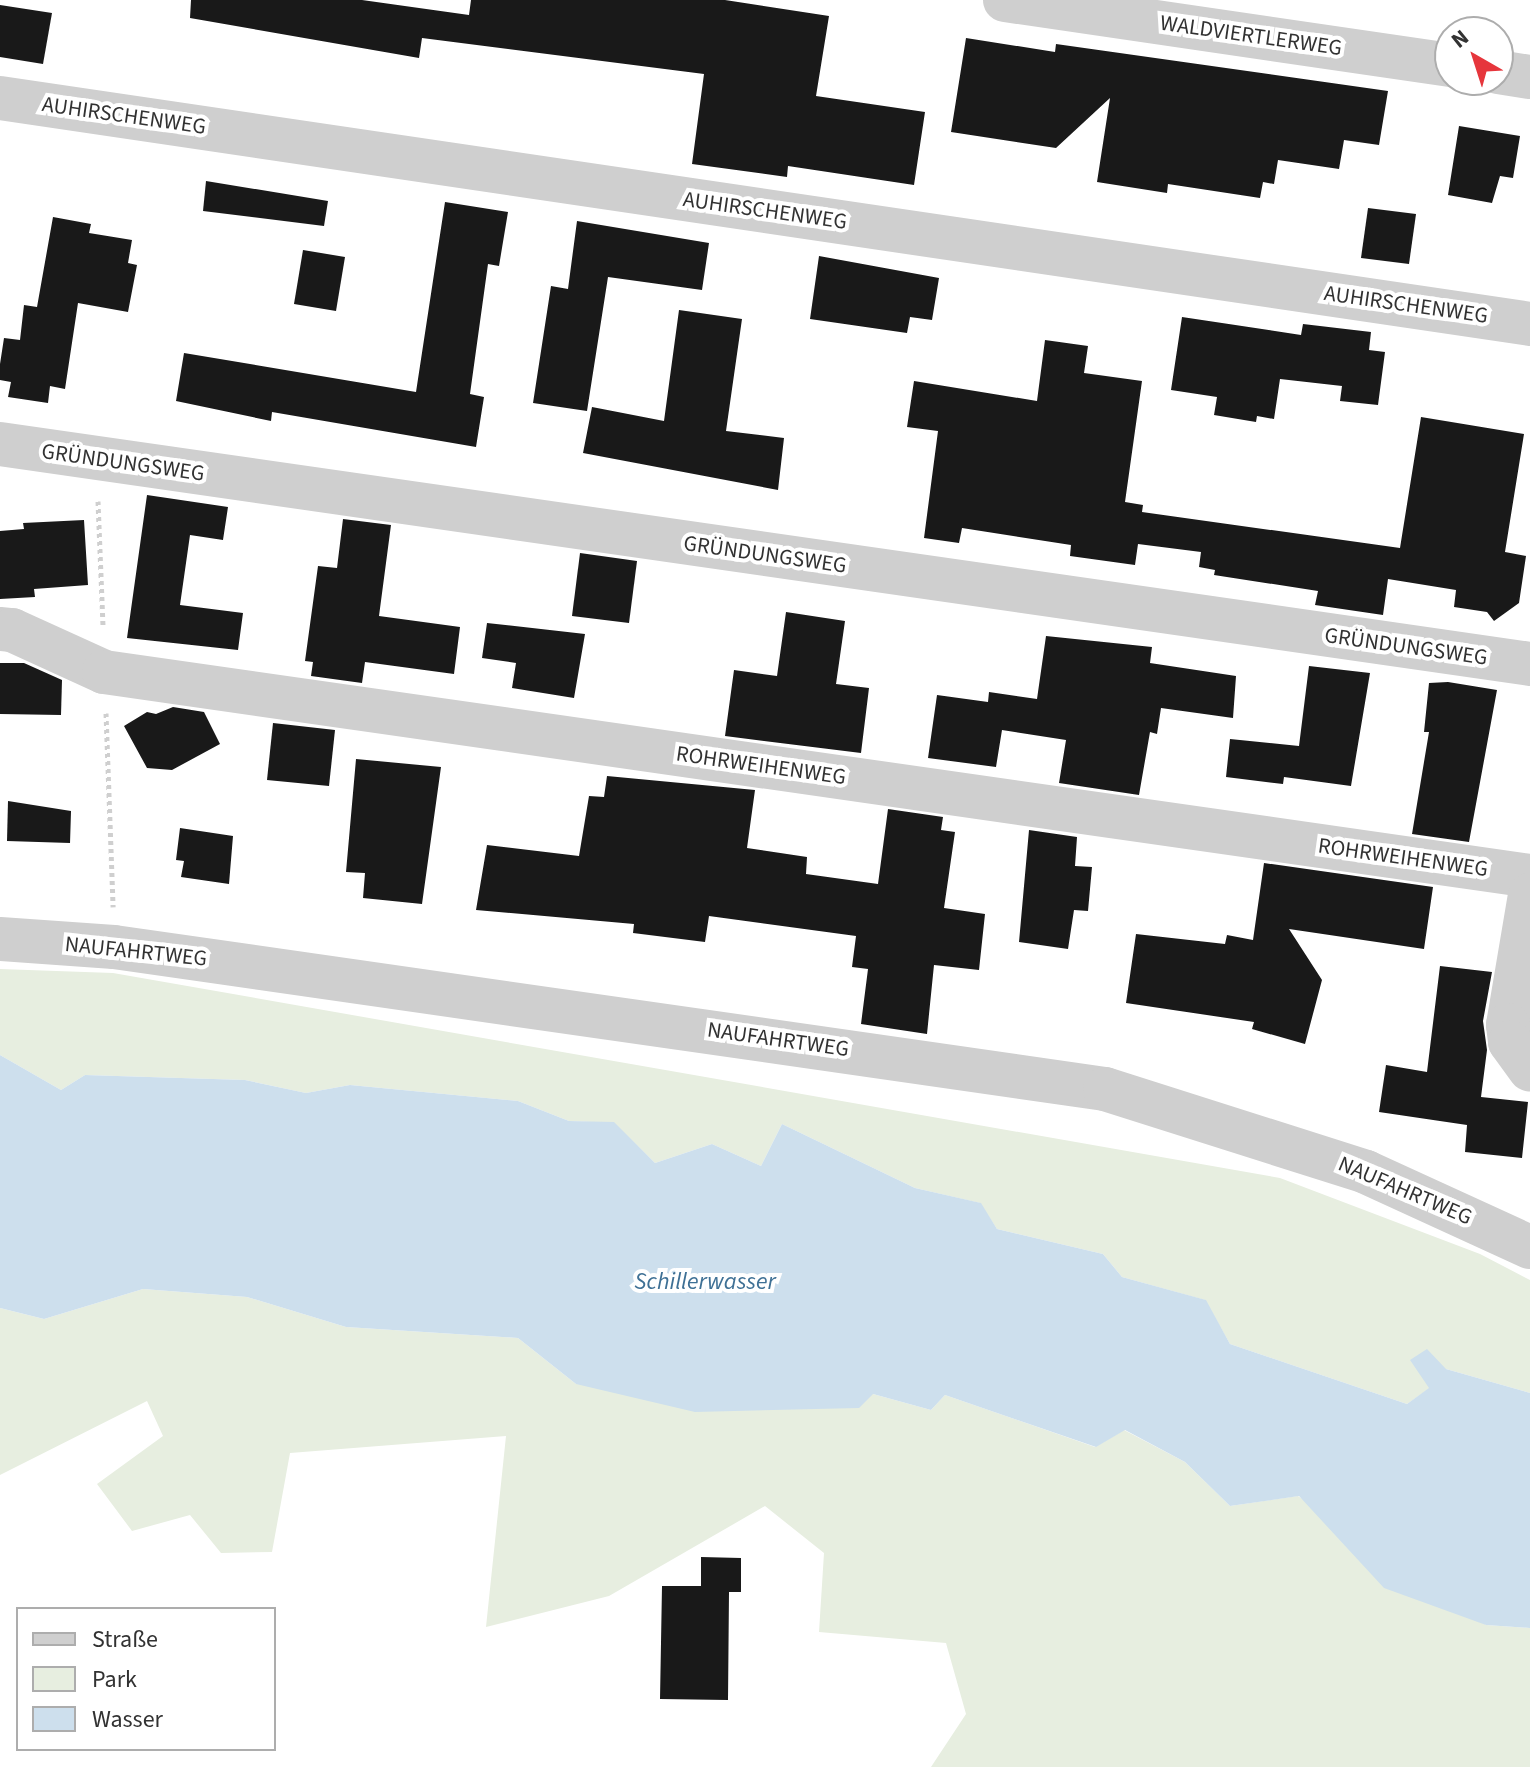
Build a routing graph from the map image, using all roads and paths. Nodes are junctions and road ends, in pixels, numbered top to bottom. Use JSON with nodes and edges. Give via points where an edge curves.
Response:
{"nodes":[{"id":1,"x":1005,"y":0,"type":"edge"},
{"id":2,"x":1434,"y":63,"type":"edge"},
{"id":3,"x":0,"y":98,"type":"edge"},
{"id":4,"x":1530,"y":324,"type":"edge"},
{"id":5,"x":0,"y":444,"type":"edge"},
{"id":6,"x":0,"y":629,"type":"edge"},
{"id":7,"x":1530,"y":664,"type":"edge"},
{"id":8,"x":1530,"y":876,"type":"edge"},
{"id":9,"x":1530,"y":895,"type":"edge"},
{"id":10,"x":0,"y":939,"type":"edge"},
{"id":11,"x":1530,"y":1070,"type":"edge"},
{"id":12,"x":1530,"y":1247,"type":"edge"}],
"edges":[{"from":1,"to":2,"type":"street","name":"WALDVIERTLERWEG"},
{"from":3,"to":4,"type":"street","name":"AUHIRSCHENWEG"},
{"from":5,"to":7,"type":"street","name":"GRÜNDUNGSWEG"},
{"from":6,"to":8,"type":"street","name":"ROHRWEIHENWEG","via":[[104,672]]},
{"from":9,"to":11,"type":"street","via":[[1508,1025],[1510,1042]]},
{"from":10,"to":12,"type":"street","name":"NAUFAHRTWEG","via":[[114,947],[1105,1089],[1366,1172]]}]}
